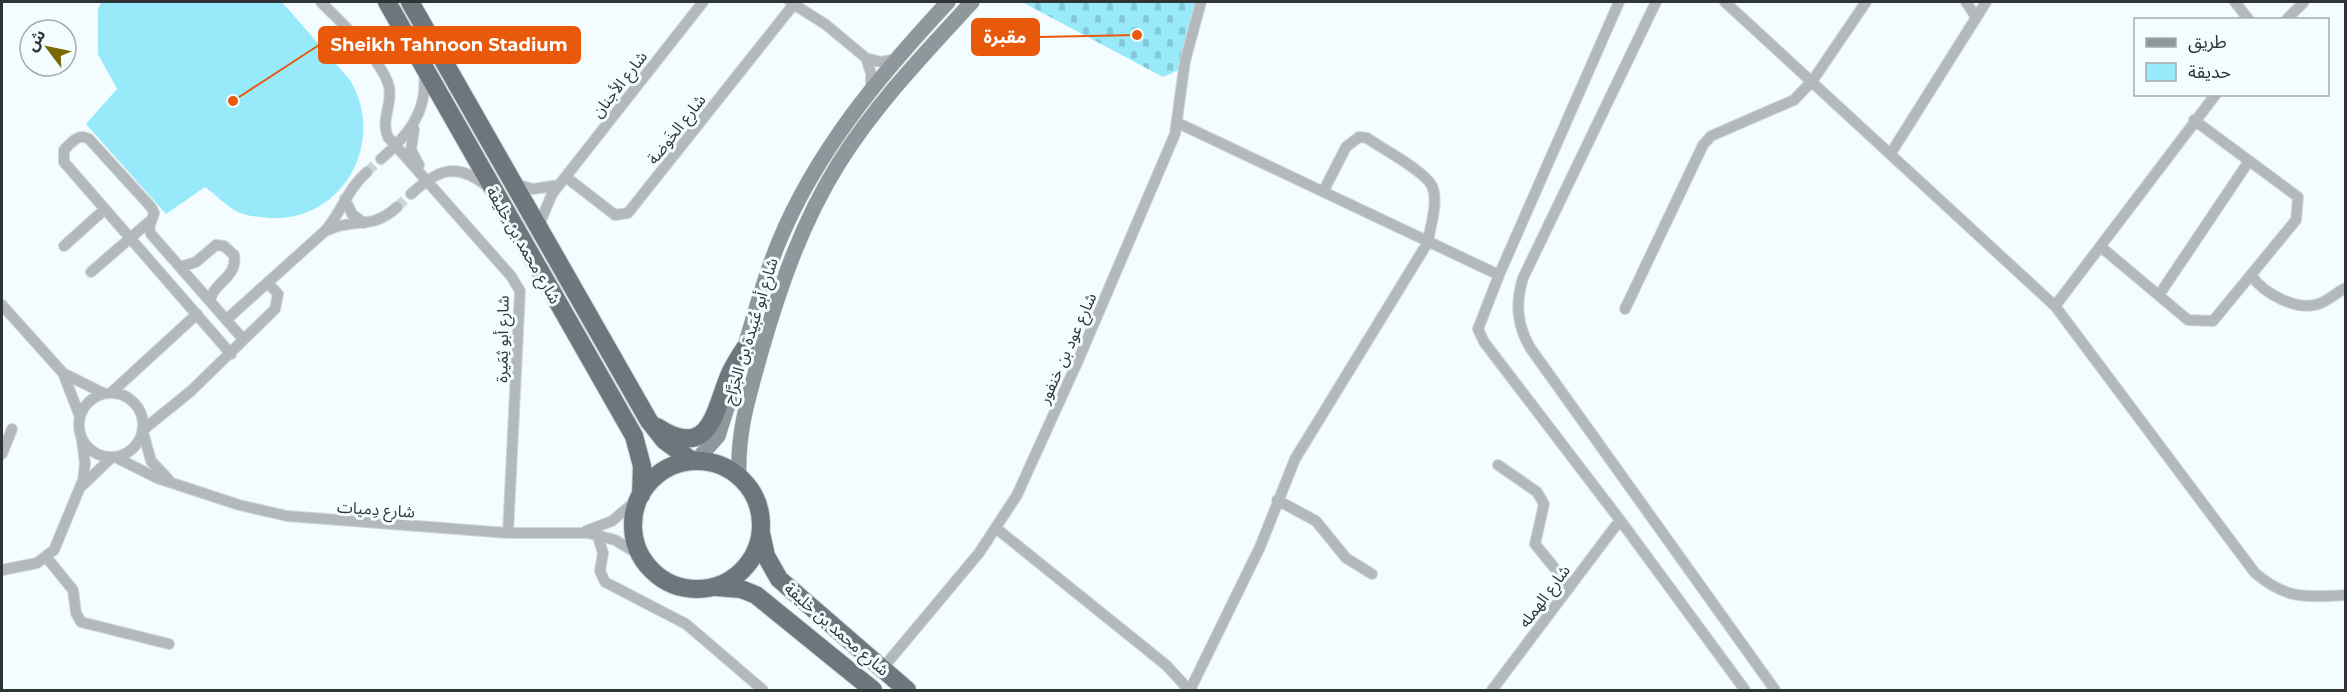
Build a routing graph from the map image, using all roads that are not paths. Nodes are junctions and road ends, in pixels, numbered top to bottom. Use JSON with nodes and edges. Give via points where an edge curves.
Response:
{"nodes":[{"id":1,"x":321,"y":2,"type":"edge"},
{"id":2,"x":387,"y":2,"type":"edge"},
{"id":3,"x":410,"y":2,"type":"edge"},
{"id":4,"x":703,"y":2,"type":"edge"},
{"id":5,"x":948,"y":2,"type":"edge"},
{"id":6,"x":972,"y":2,"type":"edge"},
{"id":7,"x":1201,"y":2,"type":"edge"},
{"id":8,"x":1619,"y":2,"type":"edge"},
{"id":9,"x":1656,"y":2,"type":"edge"},
{"id":10,"x":1727,"y":2,"type":"edge"},
{"id":11,"x":1866,"y":2,"type":"edge"},
{"id":12,"x":1966,"y":2,"type":"edge"},
{"id":13,"x":1986,"y":2,"type":"edge"},
{"id":14,"x":2235,"y":2,"type":"edge"},
{"id":15,"x":2304,"y":2,"type":"edge"},
{"id":16,"x":792,"y":3,"type":"edge"},
{"id":17,"x":1976,"y":17,"type":"junction"},
{"id":18,"x":2247,"y":18,"type":"edge"},
{"id":19,"x":2288,"y":18,"type":"edge"},
{"id":20,"x":866,"y":58,"type":"junction"},
{"id":21,"x":896,"y":59,"type":"junction"},
{"id":22,"x":423,"y":65,"type":"junction"},
{"id":23,"x":1814,"y":81,"type":"junction"},
{"id":24,"x":871,"y":89,"type":"junction"},
{"id":25,"x":2214,"y":96,"type":"edge"},
{"id":26,"x":417,"y":120,"type":"junction"},
{"id":27,"x":2194,"y":120,"type":"junction"},
{"id":28,"x":1178,"y":123,"type":"junction"},
{"id":29,"x":395,"y":146,"type":"junction"},
{"id":30,"x":1891,"y":153,"type":"junction"},
{"id":31,"x":381,"y":159,"type":"tunnel mouth"},
{"id":32,"x":2249,"y":161,"type":"junction"},
{"id":33,"x":367,"y":172,"type":"tunnel mouth"},
{"id":34,"x":440,"y":172,"type":"junction"},
{"id":35,"x":426,"y":180,"type":"junction"},
{"id":36,"x":563,"y":181,"type":"junction"},
{"id":37,"x":515,"y":184,"type":"junction"},
{"id":38,"x":492,"y":189,"type":"junction"},
{"id":39,"x":1323,"y":192,"type":"junction"},
{"id":40,"x":411,"y":194,"type":"tunnel mouth"},
{"id":41,"x":345,"y":199,"type":"junction"},
{"id":42,"x":397,"y":207,"type":"tunnel mouth"},
{"id":43,"x":105,"y":209,"type":"junction"},
{"id":44,"x":153,"y":219,"type":"junction"},
{"id":45,"x":365,"y":223,"type":"junction"},
{"id":46,"x":539,"y":225,"type":"junction"},
{"id":47,"x":325,"y":231,"type":"junction"},
{"id":48,"x":131,"y":238,"type":"junction"},
{"id":49,"x":1428,"y":242,"type":"junction"},
{"id":50,"x":64,"y":246,"type":"dead end"},
{"id":51,"x":2102,"y":247,"type":"junction"},
{"id":52,"x":180,"y":267,"type":"junction"},
{"id":53,"x":91,"y":272,"type":"dead end"},
{"id":54,"x":1499,"y":275,"type":"junction"},
{"id":55,"x":2251,"y":275,"type":"junction"},
{"id":56,"x":268,"y":283,"type":"junction"},
{"id":57,"x":2346,"y":288,"type":"edge"},
{"id":58,"x":2159,"y":295,"type":"junction"},
{"id":59,"x":210,"y":301,"type":"junction"},
{"id":60,"x":2,"y":306,"type":"edge"},
{"id":61,"x":2055,"y":306,"type":"junction"},
{"id":62,"x":1625,"y":309,"type":"dead end"},
{"id":63,"x":197,"y":314,"type":"junction"},
{"id":64,"x":226,"y":320,"type":"junction"},
{"id":65,"x":243,"y":339,"type":"junction"},
{"id":66,"x":745,"y":348,"type":"junction"},
{"id":67,"x":231,"y":354,"type":"junction"},
{"id":68,"x":63,"y":373,"type":"junction"},
{"id":69,"x":107,"y":393,"type":"junction"},
{"id":70,"x":80,"y":417,"type":"junction"},
{"id":71,"x":649,"y":422,"type":"junction"},
{"id":72,"x":12,"y":429,"type":"dead end"},
{"id":73,"x":143,"y":430,"type":"junction"},
{"id":74,"x":82,"y":438,"type":"junction"},
{"id":75,"x":2,"y":454,"type":"edge"},
{"id":76,"x":114,"y":457,"type":"junction"},
{"id":77,"x":694,"y":461,"type":"junction"},
{"id":78,"x":1498,"y":465,"type":"dead end"},
{"id":79,"x":739,"y":477,"type":"junction"},
{"id":80,"x":174,"y":484,"type":"junction"},
{"id":81,"x":80,"y":489,"type":"junction"},
{"id":82,"x":640,"y":497,"type":"junction"},
{"id":83,"x":1277,"y":500,"type":"junction"},
{"id":84,"x":1620,"y":520,"type":"junction"},
{"id":85,"x":997,"y":529,"type":"junction"},
{"id":86,"x":760,"y":530,"type":"junction"},
{"id":87,"x":508,"y":533,"type":"junction"},
{"id":88,"x":580,"y":533,"type":"junction"},
{"id":89,"x":597,"y":534,"type":"junction"},
{"id":90,"x":640,"y":555,"type":"junction"},
{"id":91,"x":47,"y":558,"type":"junction"},
{"id":92,"x":2,"y":570,"type":"edge"},
{"id":93,"x":1372,"y":574,"type":"dead end"},
{"id":94,"x":714,"y":587,"type":"junction"},
{"id":95,"x":1569,"y":587,"type":"junction"},
{"id":96,"x":2346,"y":595,"type":"edge"},
{"id":97,"x":169,"y":644,"type":"dead end"},
{"id":98,"x":882,"y":669,"type":"junction"},
{"id":99,"x":868,"y":688,"type":"edge"},
{"id":100,"x":764,"y":690,"type":"edge"},
{"id":101,"x":907,"y":690,"type":"edge"},
{"id":102,"x":1190,"y":690,"type":"edge"},
{"id":103,"x":1492,"y":690,"type":"edge"},
{"id":104,"x":1745,"y":690,"type":"edge"},
{"id":105,"x":1775,"y":690,"type":"edge"}],
"edges":[{"from":1,"to":29,"type":"street","name":"شارع أبو ثِمَيرة","via":[[387,80],[390,95],[384,121]]},
{"from":2,"to":22,"type":"highway","name":"شارع محمد بن خليفة"},
{"from":3,"to":37,"type":"highway","name":"شارع محمد بن خليفة"},
{"from":4,"to":36,"type":"street","name":"شارع الأجنان"},
{"from":5,"to":21,"type":"main road","name":"شارع أبو عُبَيدة بن الجَرَّاح"},
{"from":6,"to":79,"type":"main road","name":"شارع أبو عُبَيدة بن الجَرَّاح","via":[[864,127],[838,164],[806,223],[777,295],[742,420]]},
{"from":7,"to":28,"type":"street","name":"شارع عود بن خنفور","via":[[1185,61]]},
{"from":8,"to":54,"type":"street"},
{"from":9,"to":105,"type":"street","via":[[1523,278],[1518,320],[1531,349]]},
{"from":10,"to":23,"type":"street"},
{"from":11,"to":23,"type":"street"},
{"from":12,"to":17,"type":"street"},
{"from":13,"to":17,"type":"street"},
{"from":14,"to":18,"type":"street"},
{"from":15,"to":19,"type":"street"},
{"from":16,"to":20,"type":"street"},
{"from":16,"to":36,"type":"street","name":"شارع الخَوضة","via":[[628,213],[615,215]]},
{"from":17,"to":30,"type":"street"},
{"from":20,"to":21,"type":"street","via":[[881,62]]},
{"from":20,"to":24,"type":"street"},
{"from":21,"to":24,"type":"main road","name":"شارع أبو عُبَيدة بن الجَرَّاح"},
{"from":22,"to":26,"type":"street","via":[[424,92]]},
{"from":22,"to":38,"type":"highway","name":"شارع محمد بن خليفة"},
{"from":23,"to":30,"type":"street"},
{"from":23,"to":62,"type":"street","via":[[1784,106],[1711,136],[1703,145]]},
{"from":24,"to":66,"type":"main road","name":"شارع أبو عُبَيدة بن الجَرَّاح","via":[[816,168],[788,220],[761,289]]},
{"from":25,"to":27,"type":"street"},
{"from":26,"to":29,"type":"street"},
{"from":26,"to":34,"type":"street","via":[[411,141],[414,160],[430,172]]},
{"from":27,"to":32,"type":"street"},
{"from":27,"to":51,"type":"street"},
{"from":28,"to":39,"type":"street"},
{"from":28,"to":85,"type":"street","name":"شارع عود بن خنفور","via":[[1077,363],[1017,495]]},
{"from":29,"to":31,"type":"street"},
{"from":29,"to":35,"type":"street","name":"شارع أبو ثِمَيرة"},
{"from":30,"to":61,"type":"street"},
{"from":32,"to":55,"type":"street","via":[[2298,198],[2296,220]]},
{"from":32,"to":58,"type":"street"},
{"from":33,"to":41,"type":"street"},
{"from":34,"to":35,"type":"street"},
{"from":34,"to":38,"type":"street","via":[[471,175]]},
{"from":35,"to":40,"type":"street"},
{"from":35,"to":87,"type":"street","name":"شارع أبو ثِمَيرة","via":[[520,291]]},
{"from":36,"to":37,"type":"street","via":[[542,189]]},
{"from":36,"to":46,"type":"street","name":"شارع الأجنان","via":[[546,204]]},
{"from":37,"to":46,"type":"highway","name":"شارع محمد بن خليفة"},
{"from":38,"to":82,"type":"highway","name":"شارع محمد بن خليفة","via":[[634,436],[642,466]]},
{"from":39,"to":49,"type":"street"},
{"from":39,"to":49,"type":"street","via":[[1346,147],[1359,137],[1367,138],[1432,185],[1434,201]]},
{"from":41,"to":45,"type":"street","via":[[351,214]]},
{"from":41,"to":47,"type":"street"},
{"from":42,"to":45,"type":"street","via":[[384,219]]},
{"from":43,"to":44,"type":"street","via":[[64,162],[64,150],[78,137],[89,139],[153,210]]},
{"from":43,"to":48,"type":"street"},
{"from":43,"to":50,"type":"street"},
{"from":44,"to":48,"type":"street"},
{"from":44,"to":52,"type":"street","via":[[150,234]]},
{"from":45,"to":47,"type":"street","via":[[344,224]]},
{"from":46,"to":71,"type":"highway","name":"شارع محمد بن خليفة"},
{"from":47,"to":56,"type":"street"},
{"from":48,"to":53,"type":"street"},
{"from":48,"to":63,"type":"street"},
{"from":49,"to":54,"type":"street"},
{"from":49,"to":83,"type":"street","via":[[1295,459]]},
{"from":51,"to":58,"type":"street"},
{"from":51,"to":61,"type":"street"},
{"from":52,"to":59,"type":"street"},
{"from":52,"to":59,"type":"street","via":[[196,262],[216,245],[224,246],[234,255],[232,272],[214,290]]},
{"from":54,"to":84,"type":"street","via":[[1479,321],[1480,336]]},
{"from":55,"to":57,"type":"street","via":[[2259,287],[2292,303],[2319,304]]},
{"from":55,"to":58,"type":"street","via":[[2213,321],[2188,320]]},
{"from":56,"to":64,"type":"street"},
{"from":56,"to":65,"type":"street","via":[[278,294],[278,304]]},
{"from":59,"to":64,"type":"street"},
{"from":60,"to":68,"type":"street"},
{"from":61,"to":96,"type":"street","via":[[2255,573],[2272,588],[2292,595]]},
{"from":63,"to":67,"type":"street"},
{"from":63,"to":69,"type":"street"},
{"from":64,"to":65,"type":"street"},
{"from":65,"to":67,"type":"street"},
{"from":66,"to":71,"type":"highway","via":[[729,375],[715,419],[704,432],[679,438]]},
{"from":66,"to":77,"type":"main road","name":"شارع أبو عُبَيدة بن الجَرَّاح","via":[[718,436]]},
{"from":67,"to":73,"type":"street"},
{"from":68,"to":69,"type":"street"},
{"from":68,"to":70,"type":"street"},
{"from":69,"to":70,"type":"street","via":[[84,407]]},
{"from":69,"to":73,"type":"street","via":[[121,393],[136,404],[141,411]]},
{"from":70,"to":74,"type":"street"},
{"from":71,"to":77,"type":"highway","name":"شارع محمد بن خليفة","via":[[664,440]]},
{"from":72,"to":75,"type":"street"},
{"from":73,"to":76,"type":"street","via":[[133,449]]},
{"from":73,"to":80,"type":"street","name":"شارع دِميات","via":[[151,461]]},
{"from":74,"to":76,"type":"street","via":[[94,452]]},
{"from":74,"to":81,"type":"street","via":[[85,463]]},
{"from":76,"to":80,"type":"street","name":"شارع دِميات"},
{"from":76,"to":81,"type":"street"},
{"from":77,"to":79,"type":"highway","via":[[726,468]]},
{"from":77,"to":82,"type":"highway","via":[[662,472]]},
{"from":78,"to":95,"type":"street","via":[[1537,492],[1544,504],[1535,544]]},
{"from":79,"to":86,"type":"highway","via":[[756,501]]},
{"from":80,"to":87,"type":"street","name":"شارع دِميات","via":[[239,506],[287,516]]},
{"from":81,"to":91,"type":"street","via":[[59,540]]},
{"from":82,"to":88,"type":"street","name":"شارع دِميات","via":[[612,521]]},
{"from":82,"to":90,"type":"highway","via":[[633,518]]},
{"from":83,"to":93,"type":"street","via":[[1316,521],[1346,558]]},
{"from":83,"to":102,"type":"street","via":[[1249,571]]},
{"from":84,"to":95,"type":"street","name":"شارع الهمله"},
{"from":84,"to":104,"type":"street"},
{"from":85,"to":98,"type":"street","name":"شارع عود بن خنفور"},
{"from":85,"to":102,"type":"street","via":[[1172,670]]},
{"from":86,"to":94,"type":"highway","via":[[756,549],[746,566],[732,579]]},
{"from":86,"to":98,"type":"highway","name":"شارع محمد بن خليفة","via":[[766,556],[779,579]]},
{"from":87,"to":88,"type":"street","name":"شارع دِميات"},
{"from":88,"to":89,"type":"street","name":"شارع دِميات"},
{"from":89,"to":90,"type":"street","name":"شارع دِميات"},
{"from":89,"to":100,"type":"street","via":[[603,553],[600,572],[605,582],[692,628]]},
{"from":90,"to":94,"type":"highway","via":[[653,572],[671,584],[692,589]]},
{"from":91,"to":92,"type":"street","via":[[37,564]]},
{"from":91,"to":97,"type":"street","via":[[73,590],[81,622]]},
{"from":94,"to":99,"type":"highway","name":"شارع محمد بن خليفة","via":[[741,589],[756,595]]},
{"from":95,"to":103,"type":"street","name":"شارع الهمله"},
{"from":98,"to":101,"type":"highway","name":"شارع محمد بن خليفة"}]}
